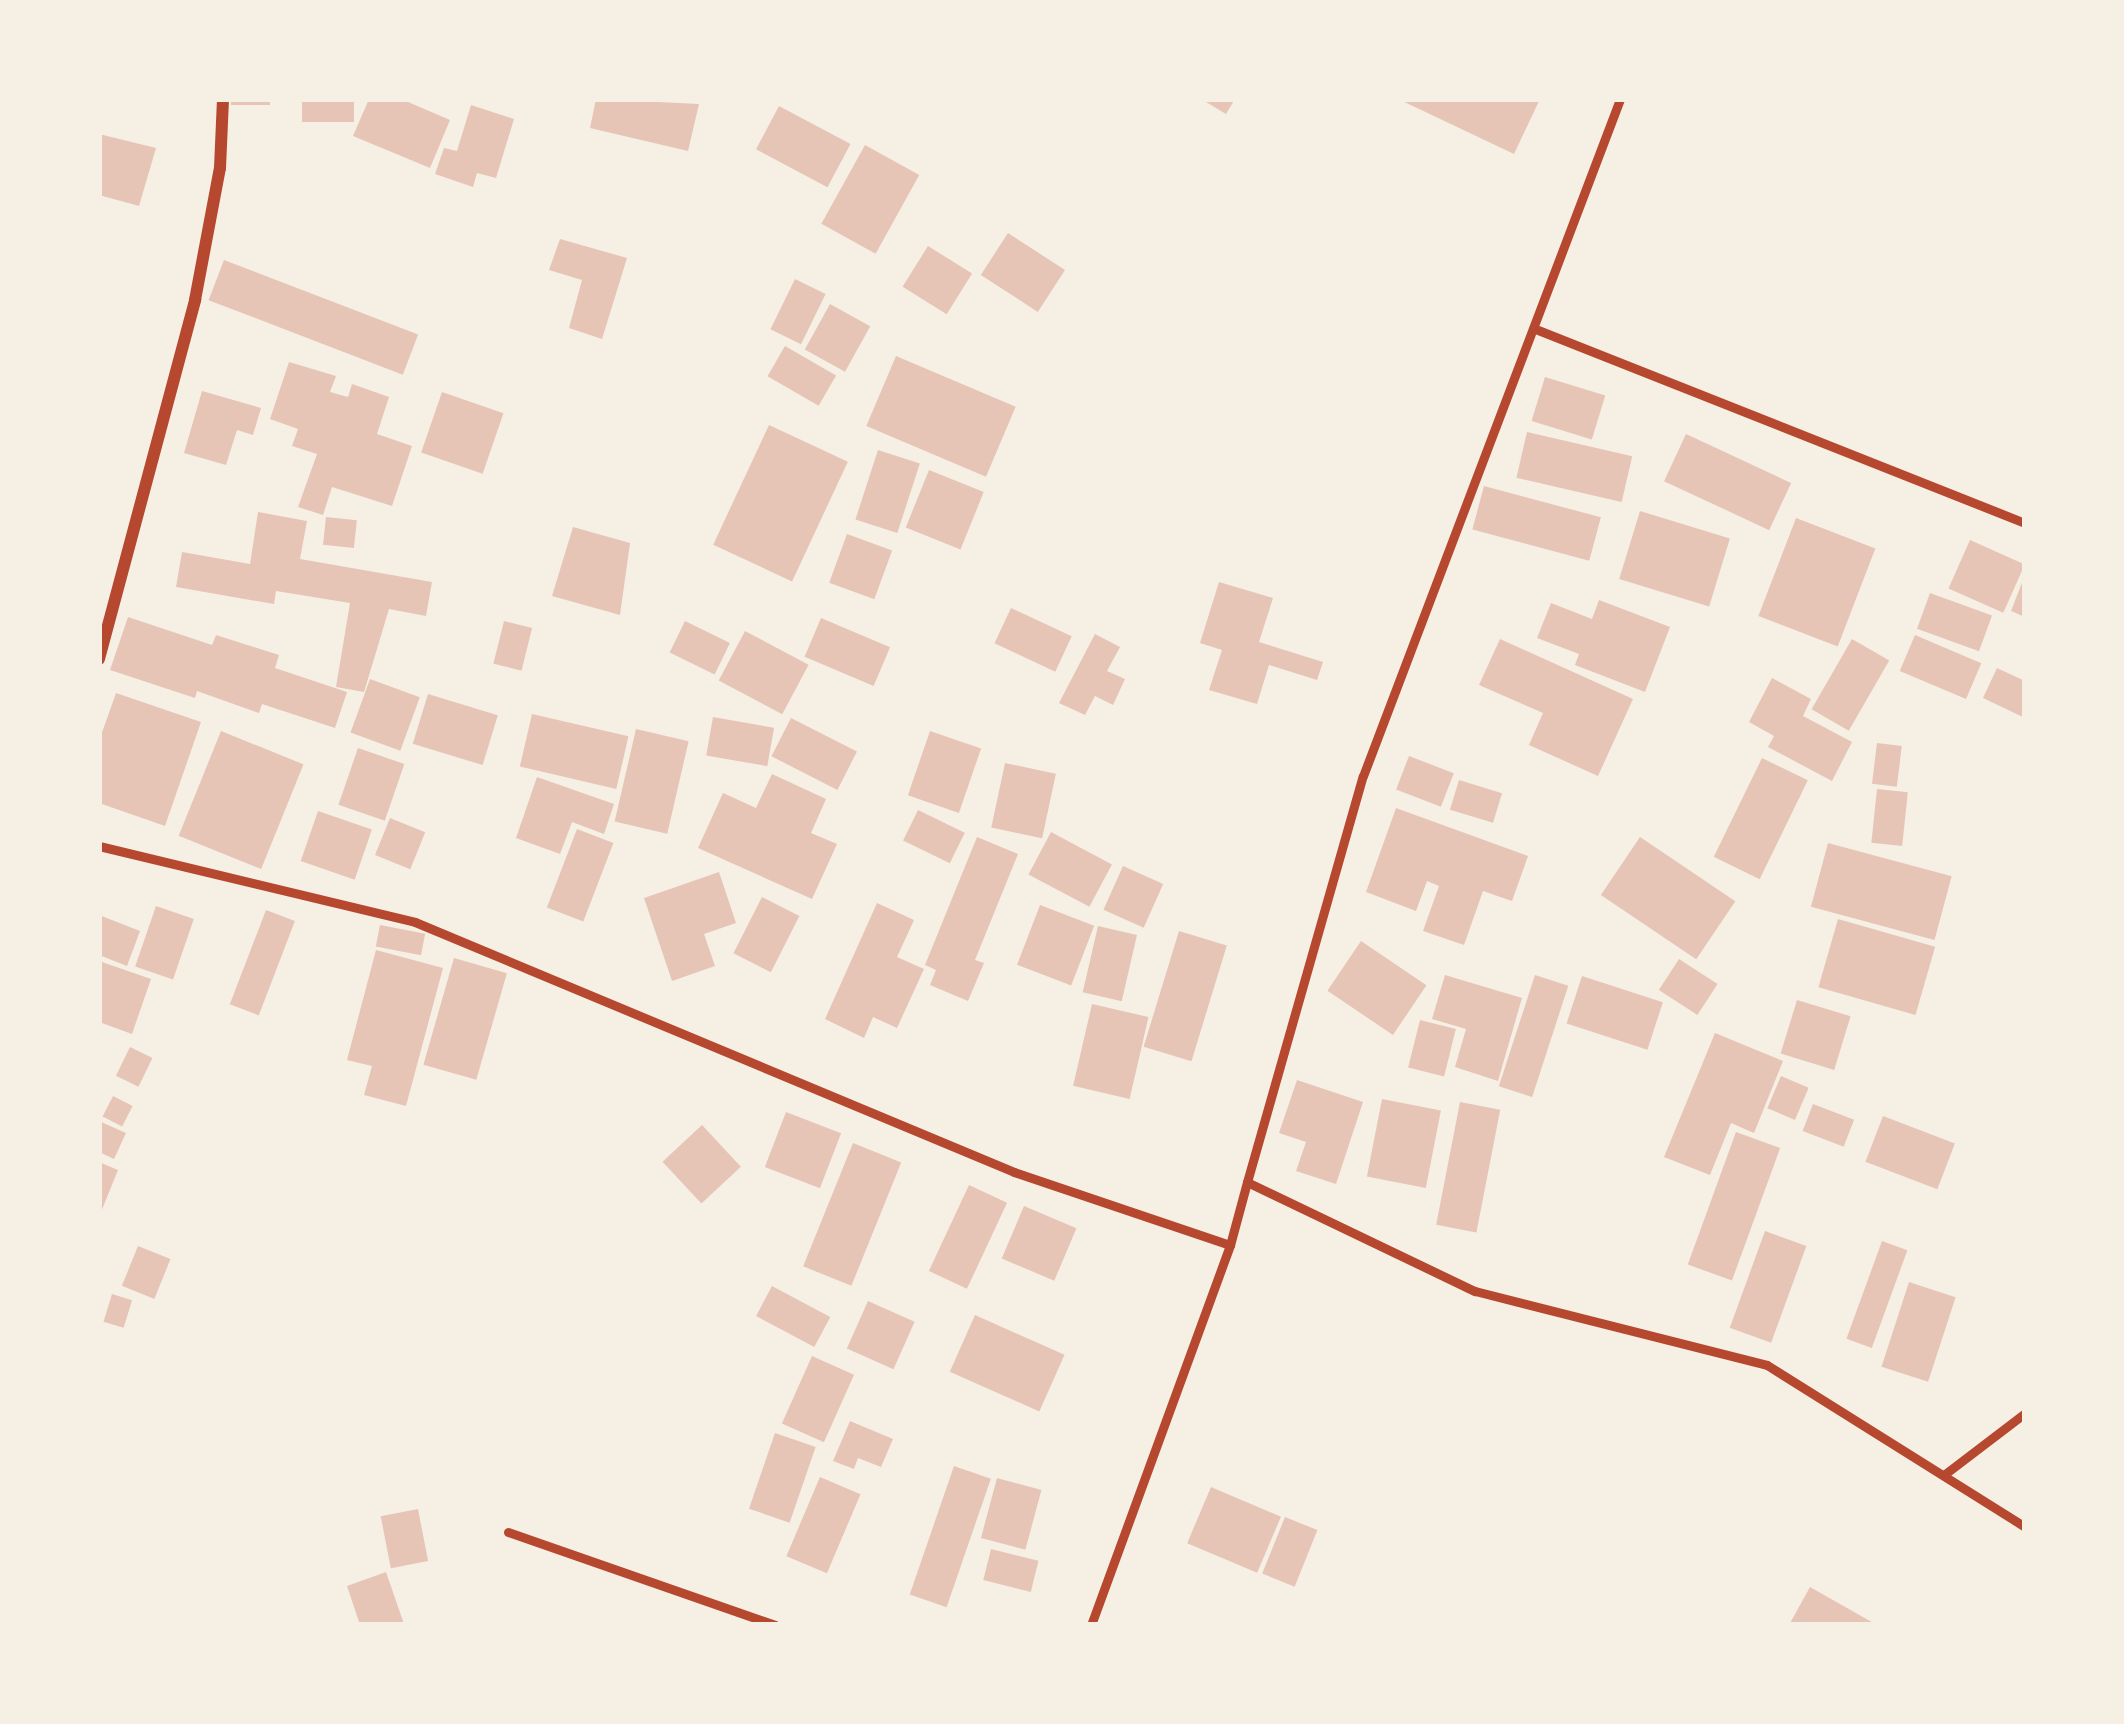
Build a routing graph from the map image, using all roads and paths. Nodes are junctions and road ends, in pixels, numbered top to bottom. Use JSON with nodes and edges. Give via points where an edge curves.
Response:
{"nodes":[{"id":1,"x":223,"y":99,"type":"edge"},
{"id":2,"x":1620,"y":99,"type":"edge"},
{"id":3,"x":1538,"y":330,"type":"junction"},
{"id":4,"x":2025,"y":523,"type":"edge"},
{"id":5,"x":99,"y":659,"type":"edge"},
{"id":6,"x":99,"y":846,"type":"edge"},
{"id":7,"x":1247,"y":1182,"type":"junction"},
{"id":8,"x":1230,"y":1245,"type":"junction"},
{"id":9,"x":2025,"y":1413,"type":"edge"},
{"id":10,"x":1945,"y":1474,"type":"junction"},
{"id":11,"x":2025,"y":1527,"type":"edge"},
{"id":12,"x":508,"y":1532,"type":"dead end"},
{"id":13,"x":775,"y":1625,"type":"edge"},
{"id":14,"x":1091,"y":1625,"type":"edge"}],
"edges":[{"from":1,"to":5,"type":"street","via":[[195,300]]},
{"from":2,"to":3,"type":"lane"},
{"from":3,"to":4,"type":"lane"},
{"from":3,"to":7,"type":"lane","via":[[1491,426],[1363,776]]},
{"from":6,"to":8,"type":"lane","via":[[415,922],[1014,1172]]},
{"from":7,"to":8,"type":"lane"},
{"from":7,"to":10,"type":"lane","via":[[1475,1291],[1767,1365]]},
{"from":8,"to":14,"type":"lane"},
{"from":9,"to":10,"type":"lane"},
{"from":10,"to":11,"type":"lane"},
{"from":12,"to":13,"type":"lane"}]}
